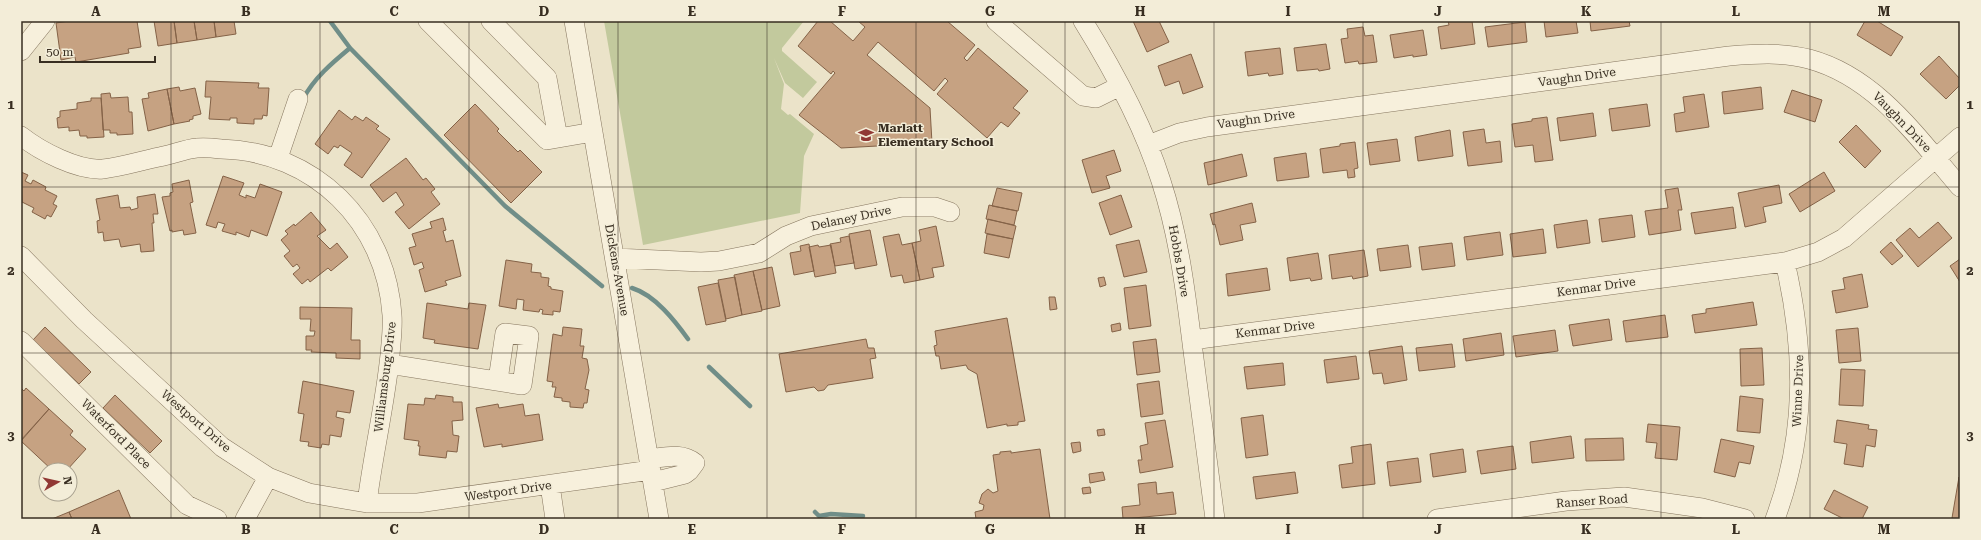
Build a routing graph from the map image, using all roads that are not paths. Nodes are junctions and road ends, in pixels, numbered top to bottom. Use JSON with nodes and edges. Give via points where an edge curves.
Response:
{"nodes":[{"id":1,"x":45,"y":21,"type":"edge"},
{"id":2,"x":428,"y":21,"type":"edge"},
{"id":3,"x":491,"y":21,"type":"edge"},
{"id":4,"x":574,"y":21,"type":"edge"},
{"id":5,"x":996,"y":21,"type":"edge"},
{"id":6,"x":1083,"y":21,"type":"edge"},
{"id":7,"x":21,"y":51,"type":"edge"},
{"id":8,"x":1120,"y":86,"type":"junction"},
{"id":9,"x":298,"y":99,"type":"dead end"},
{"id":10,"x":593,"y":132,"type":"junction"},
{"id":11,"x":21,"y":136,"type":"edge"},
{"id":12,"x":1960,"y":137,"type":"edge"},
{"id":13,"x":558,"y":138,"type":"junction"},
{"id":14,"x":1148,"y":145,"type":"junction"},
{"id":15,"x":278,"y":158,"type":"junction"},
{"id":16,"x":1936,"y":158,"type":"junction"},
{"id":17,"x":1960,"y":187,"type":"edge"},
{"id":18,"x":950,"y":212,"type":"dead end"},
{"id":19,"x":21,"y":256,"type":"edge"},
{"id":20,"x":615,"y":258,"type":"junction"},
{"id":21,"x":1785,"y":262,"type":"junction"},
{"id":22,"x":1192,"y":340,"type":"junction"},
{"id":23,"x":21,"y":341,"type":"edge"},
{"id":24,"x":389,"y":364,"type":"junction"},
{"id":25,"x":498,"y":380,"type":"dead end"},
{"id":26,"x":651,"y":470,"type":"junction"},
{"id":27,"x":268,"y":477,"type":"junction"},
{"id":28,"x":550,"y":485,"type":"junction"},
{"id":29,"x":367,"y":503,"type":"junction"},
{"id":30,"x":183,"y":512,"type":"edge"},
{"id":31,"x":217,"y":519,"type":"edge"},
{"id":32,"x":245,"y":519,"type":"edge"},
{"id":33,"x":555,"y":519,"type":"edge"},
{"id":34,"x":659,"y":519,"type":"edge"},
{"id":35,"x":1215,"y":519,"type":"edge"},
{"id":36,"x":1437,"y":519,"type":"edge"},
{"id":37,"x":1745,"y":519,"type":"edge"},
{"id":38,"x":1775,"y":519,"type":"edge"}],
"edges":[{"from":1,"to":7,"type":"street"},
{"from":2,"to":13,"type":"street","via":[[547,140]]},
{"from":3,"to":13,"type":"street","via":[[547,78]]},
{"from":4,"to":10,"type":"street","name":"Dickens Avenue"},
{"from":5,"to":8,"type":"street","via":[[1083,96],[1096,98]]},
{"from":6,"to":8,"type":"street","name":"Hobbs Drive"},
{"from":8,"to":14,"type":"street","name":"Hobbs Drive"},
{"from":9,"to":15,"type":"street"},
{"from":10,"to":13,"type":"street"},
{"from":10,"to":20,"type":"street","name":"Dickens Avenue"},
{"from":11,"to":15,"type":"street","name":"Williamsburg Drive","via":[[32,145],[70,164],[101,169],[197,148],[250,151]]},
{"from":12,"to":16,"type":"street","name":"Kenmar Drive"},
{"from":14,"to":16,"type":"street","name":"Vaughn Drive","via":[[1190,130],[1268,117],[1729,56],[1774,54],[1808,59],[1826,65],[1866,87],[1909,126]]},
{"from":14,"to":22,"type":"street","name":"Hobbs Drive","via":[[1173,224]]},
{"from":15,"to":24,"type":"street","name":"Williamsburg Drive","via":[[322,181],[357,217],[378,252],[388,288],[392,316]]},
{"from":16,"to":17,"type":"street","name":"Vaughn Drive"},
{"from":16,"to":21,"type":"street","name":"Kenmar Drive","via":[[1844,238],[1818,252]]},
{"from":18,"to":20,"type":"street","name":"Delaney Drive","via":[[935,207],[902,207],[839,220],[804,228],[759,253],[720,261]]},
{"from":19,"to":27,"type":"street","name":"Westport Drive","via":[[84,320],[222,447]]},
{"from":20,"to":26,"type":"street","name":"Dickens Avenue"},
{"from":21,"to":22,"type":"street","name":"Kenmar Drive"},
{"from":21,"to":38,"type":"street","name":"Winne Drive","via":[[1797,324],[1801,387],[1790,472]]},
{"from":22,"to":35,"type":"street","name":"Hobbs Drive"},
{"from":23,"to":30,"type":"street","name":"Waterford Place"},
{"from":24,"to":25,"type":"street"},
{"from":24,"to":29,"type":"street","name":"Williamsburg Drive"},
{"from":26,"to":28,"type":"street","name":"Westport Drive"},
{"from":26,"to":34,"type":"street","name":"Dickens Avenue"},
{"from":27,"to":29,"type":"street","name":"Westport Drive","via":[[309,493]]},
{"from":27,"to":32,"type":"street"},
{"from":28,"to":29,"type":"street","name":"Westport Drive","via":[[418,503]]},
{"from":28,"to":33,"type":"street"},
{"from":30,"to":31,"type":"street","name":"Waterford Place"},
{"from":36,"to":37,"type":"street","name":"Ranser Road","via":[[1624,497],[1702,508]]}]}
